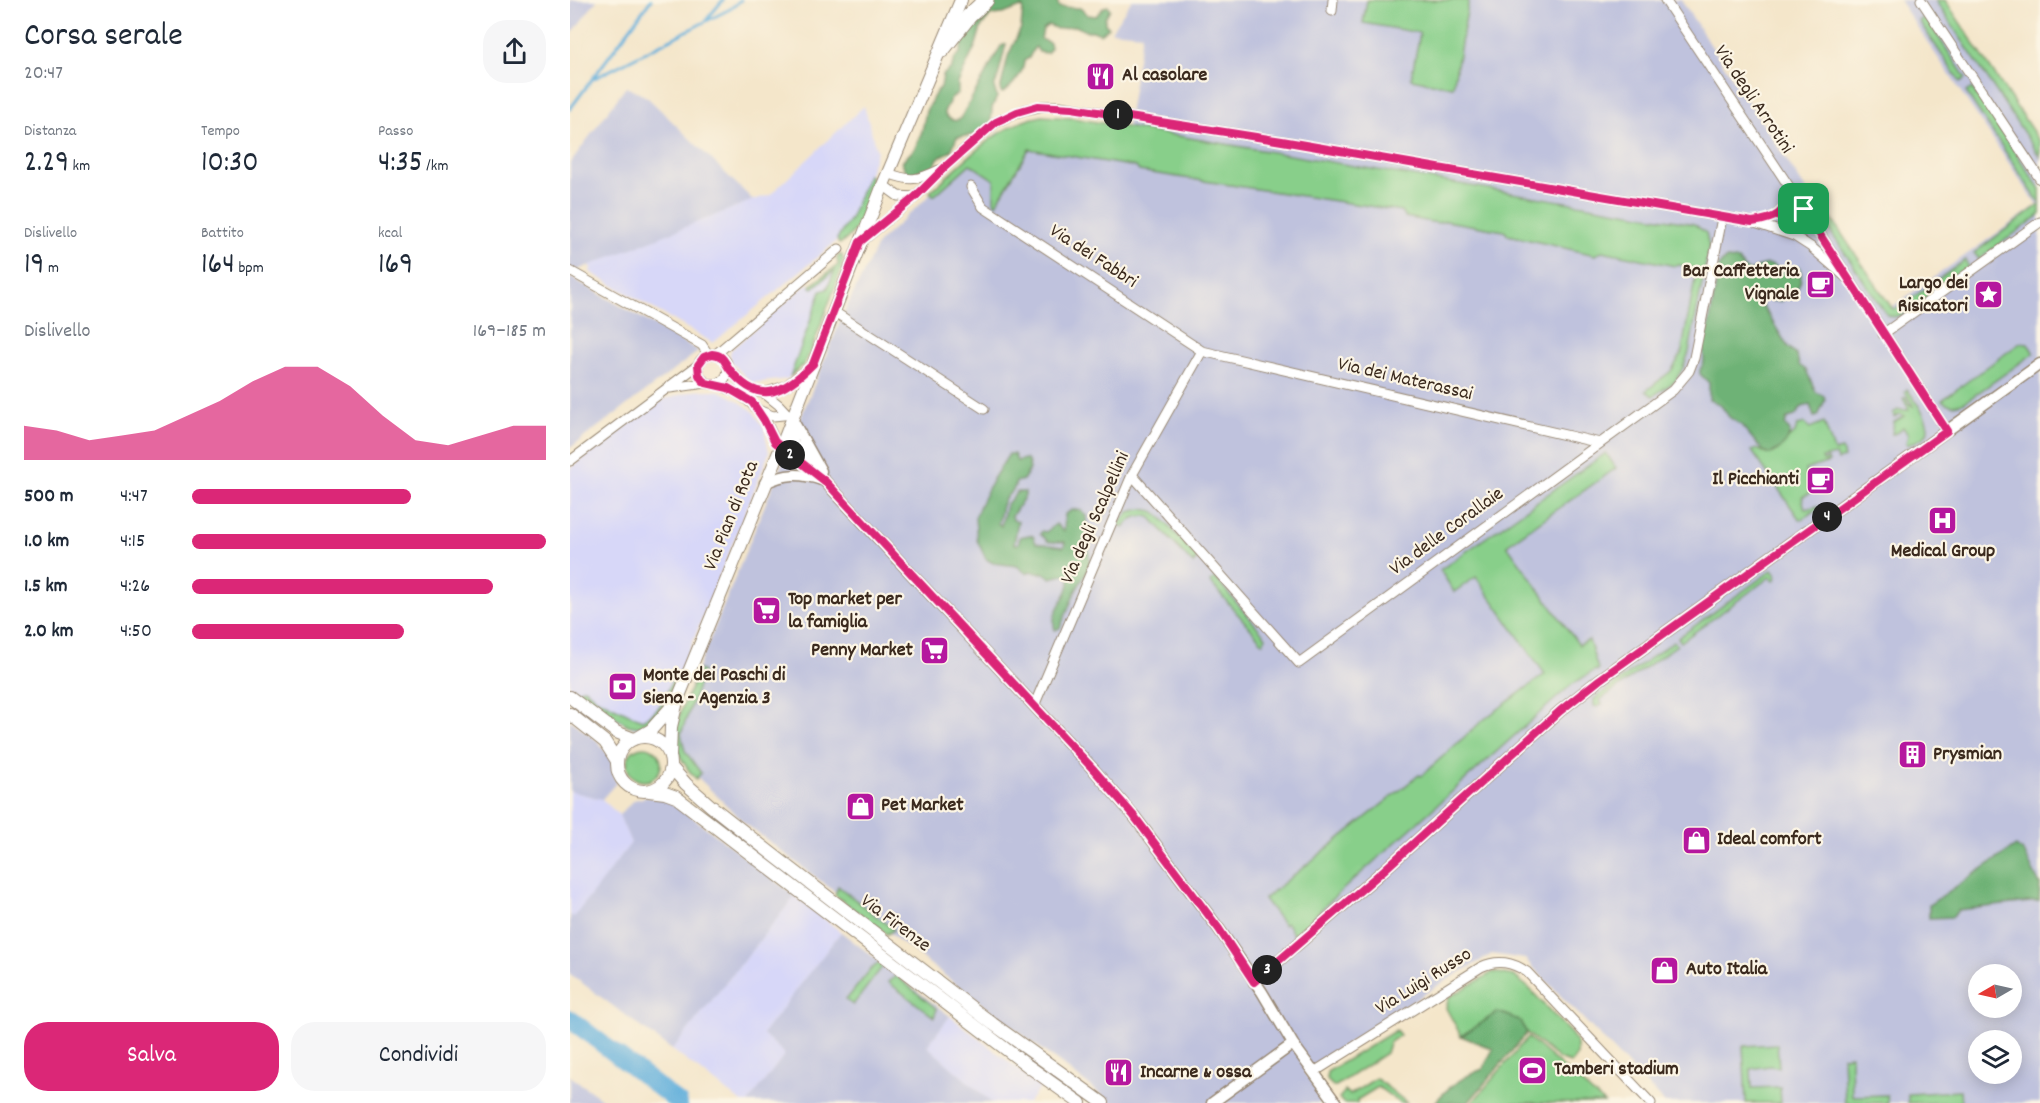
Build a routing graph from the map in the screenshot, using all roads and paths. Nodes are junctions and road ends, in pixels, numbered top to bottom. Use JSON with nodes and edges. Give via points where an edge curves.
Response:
{"nodes":[{"id":1,"x":961,"y":0,"type":"edge"},
{"id":2,"x":986,"y":0,"type":"edge"},
{"id":3,"x":1334,"y":0,"type":"edge"},
{"id":4,"x":1665,"y":0,"type":"edge"},
{"id":5,"x":1921,"y":0,"type":"edge"},
{"id":6,"x":1332,"y":11,"type":"dead end"},
{"id":7,"x":942,"y":50,"type":"junction"},
{"id":8,"x":946,"y":166,"type":"junction"},
{"id":9,"x":885,"y":179,"type":"junction"},
{"id":10,"x":2040,"y":179,"type":"edge"},
{"id":11,"x":971,"y":187,"type":"dead end"},
{"id":12,"x":1791,"y":190,"type":"junction"},
{"id":13,"x":915,"y":197,"type":"junction"},
{"id":14,"x":1722,"y":218,"type":"junction"},
{"id":15,"x":1752,"y":222,"type":"junction"},
{"id":16,"x":2040,"y":222,"type":"edge"},
{"id":17,"x":860,"y":242,"type":"junction"},
{"id":18,"x":839,"y":249,"type":"dead end"},
{"id":19,"x":570,"y":271,"type":"edge"},
{"id":20,"x":1847,"y":278,"type":"junction"},
{"id":21,"x":833,"y":310,"type":"junction"},
{"id":22,"x":1883,"y":334,"type":"junction"},
{"id":23,"x":1202,"y":351,"type":"junction"},
{"id":24,"x":712,"y":354,"type":"junction"},
{"id":25,"x":813,"y":364,"type":"junction"},
{"id":26,"x":2040,"y":364,"type":"edge"},
{"id":27,"x":698,"y":365,"type":"junction"},
{"id":28,"x":729,"y":369,"type":"junction"},
{"id":29,"x":706,"y":383,"type":"junction"},
{"id":30,"x":717,"y":384,"type":"junction"},
{"id":31,"x":668,"y":388,"type":"junction"},
{"id":32,"x":764,"y":393,"type":"junction"},
{"id":33,"x":800,"y":396,"type":"junction"},
{"id":34,"x":984,"y":409,"type":"dead end"},
{"id":35,"x":758,"y":410,"type":"junction"},
{"id":36,"x":791,"y":419,"type":"junction"},
{"id":37,"x":1947,"y":431,"type":"junction"},
{"id":38,"x":804,"y":439,"type":"junction"},
{"id":39,"x":1600,"y":443,"type":"junction"},
{"id":40,"x":780,"y":447,"type":"junction"},
{"id":41,"x":570,"y":461,"type":"edge"},
{"id":42,"x":1132,"y":475,"type":"junction"},
{"id":43,"x":826,"y":482,"type":"junction"},
{"id":44,"x":765,"y":483,"type":"junction"},
{"id":45,"x":570,"y":697,"type":"edge"},
{"id":46,"x":677,"y":701,"type":"junction"},
{"id":47,"x":1034,"y":706,"type":"junction"},
{"id":48,"x":570,"y":714,"type":"edge"},
{"id":49,"x":637,"y":738,"type":"junction"},
{"id":50,"x":616,"y":761,"type":"junction"},
{"id":51,"x":671,"y":762,"type":"junction"},
{"id":52,"x":649,"y":791,"type":"junction"},
{"id":53,"x":1254,"y":982,"type":"junction"},
{"id":54,"x":1293,"y":1044,"type":"junction"},
{"id":55,"x":1314,"y":1072,"type":"junction"},
{"id":56,"x":1080,"y":1103,"type":"edge"},
{"id":57,"x":1103,"y":1103,"type":"edge"},
{"id":58,"x":1212,"y":1103,"type":"edge"},
{"id":59,"x":1336,"y":1103,"type":"edge"},
{"id":60,"x":1651,"y":1103,"type":"edge"}],
"edges":[{"from":1,"to":7,"type":"main road","name":"Via Pian di Rota"},
{"from":2,"to":7,"type":"highway"},
{"from":3,"to":6,"type":"street"},
{"from":4,"to":12,"type":"street","name":"Via degli Arrotini"},
{"from":5,"to":10,"type":"street"},
{"from":7,"to":9,"type":"main road","name":"Via Pian di Rota"},
{"from":8,"to":9,"type":"street","via":[[912,180]]},
{"from":8,"to":13,"type":"street"},
{"from":8,"to":14,"type":"street","via":[[1002,118],[1038,106],[1060,106]]},
{"from":9,"to":13,"type":"street","via":[[898,196]]},
{"from":9,"to":17,"type":"main road","name":"Via Pian di Rota"},
{"from":11,"to":23,"type":"street","name":"Via dei Fabbri","via":[[983,207]]},
{"from":12,"to":15,"type":"street","via":[[1783,210],[1768,220]]},
{"from":12,"to":20,"type":"street","name":"Via degli Arrotini"},
{"from":13,"to":17,"type":"street"},
{"from":14,"to":15,"type":"street"},
{"from":14,"to":39,"type":"street","name":"Via delle Corallaie","via":[[1689,371],[1656,405]]},
{"from":15,"to":20,"type":"street","via":[[1794,236]]},
{"from":16,"to":22,"type":"street"},
{"from":17,"to":21,"type":"main road","name":"Via Pian di Rota"},
{"from":18,"to":24,"type":"street"},
{"from":19,"to":24,"type":"street"},
{"from":20,"to":22,"type":"street","name":"Via degli Arrotini"},
{"from":21,"to":25,"type":"main road","name":"Via Pian di Rota"},
{"from":21,"to":34,"type":"street"},
{"from":22,"to":37,"type":"street","name":"Via degli Arrotini"},
{"from":23,"to":39,"type":"street","name":"Via dei Materassai"},
{"from":23,"to":42,"type":"street","name":"Via degli Scalpellini"},
{"from":24,"to":27,"type":"street"},
{"from":24,"to":28,"type":"street","via":[[725,359]]},
{"from":25,"to":32,"type":"street","via":[[786,386]]},
{"from":25,"to":33,"type":"main road","name":"Via Pian di Rota"},
{"from":26,"to":37,"type":"street"},
{"from":27,"to":29,"type":"street","via":[[699,375]]},
{"from":27,"to":31,"type":"street"},
{"from":28,"to":30,"type":"street","via":[[726,379]]},
{"from":28,"to":32,"type":"street","via":[[744,385]]},
{"from":29,"to":30,"type":"street"},
{"from":29,"to":31,"type":"street"},
{"from":30,"to":35,"type":"street","via":[[738,393]]},
{"from":31,"to":41,"type":"street"},
{"from":32,"to":36,"type":"street"},
{"from":33,"to":36,"type":"main road","name":"Via Pian di Rota"},
{"from":33,"to":38,"type":"street"},
{"from":35,"to":36,"type":"street"},
{"from":35,"to":40,"type":"street"},
{"from":36,"to":38,"type":"street"},
{"from":36,"to":40,"type":"main road","name":"Via Pian di Rota"},
{"from":36,"to":43,"type":"street","via":[[796,447]]},
{"from":37,"to":53,"type":"street","via":[[1560,711]]},
{"from":38,"to":43,"type":"street"},
{"from":39,"to":42,"type":"street","name":"Via delle Corallaie","via":[[1299,663]]},
{"from":40,"to":43,"type":"street"},
{"from":40,"to":44,"type":"main road","name":"Via Pian di Rota"},
{"from":42,"to":47,"type":"street","name":"Via degli Scalpellini"},
{"from":43,"to":44,"type":"street","via":[[791,474]]},
{"from":43,"to":47,"type":"street"},
{"from":44,"to":46,"type":"main road","name":"Via Pian di Rota"},
{"from":45,"to":49,"type":"main road","via":[[616,732]]},
{"from":46,"to":49,"type":"main road","name":"Via Pian di Rota","via":[[651,730]]},
{"from":46,"to":51,"type":"main road","name":"Via Pian di Rota","via":[[671,727]]},
{"from":47,"to":53,"type":"street","via":[[1134,816]]},
{"from":48,"to":50,"type":"main road","via":[[605,741]]},
{"from":49,"to":50,"type":"main road","via":[[622,747]]},
{"from":49,"to":51,"type":"main road","via":[[659,741]]},
{"from":50,"to":52,"type":"main road","via":[[618,774],[627,786]]},
{"from":51,"to":52,"type":"main road","via":[[667,779]]},
{"from":51,"to":57,"type":"main road","name":"Via Firenze","via":[[682,780],[711,806],[993,1024]]},
{"from":52,"to":56,"type":"main road","name":"Via Firenze","via":[[676,797]]},
{"from":53,"to":54,"type":"street"},
{"from":54,"to":55,"type":"street"},
{"from":54,"to":58,"type":"street"},
{"from":55,"to":59,"type":"street"},
{"from":55,"to":60,"type":"street","name":"Via Luigi Russo","via":[[1481,967],[1502,962],[1527,972]]}]}
